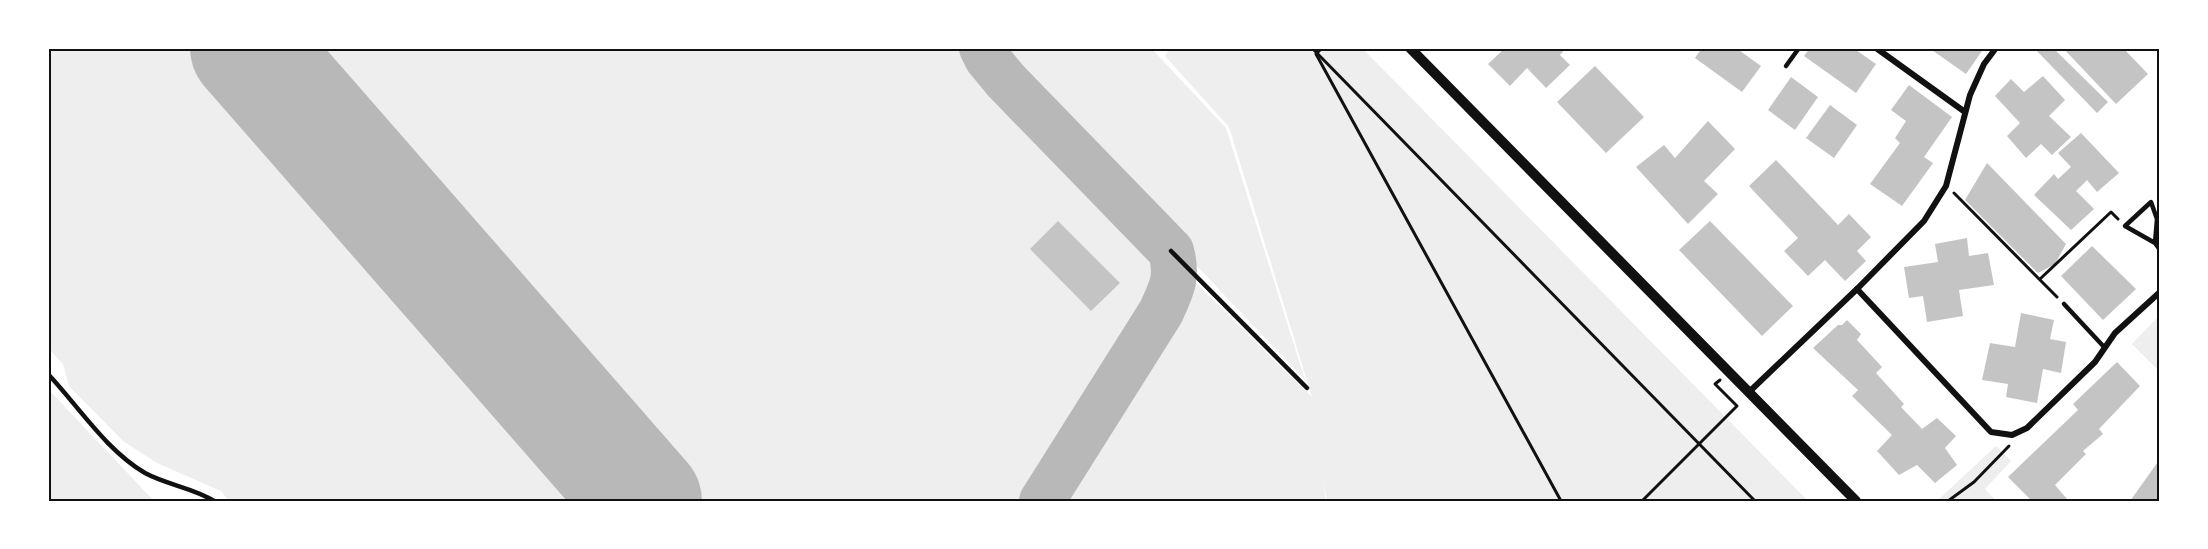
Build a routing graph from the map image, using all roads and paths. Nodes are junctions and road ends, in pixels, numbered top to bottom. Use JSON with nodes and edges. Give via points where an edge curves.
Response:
{"nodes":[{"id":1,"x":1312,"y":48,"type":"edge"},
{"id":2,"x":1322,"y":48,"type":"edge"},
{"id":3,"x":1410,"y":48,"type":"edge"},
{"id":4,"x":1799,"y":48,"type":"edge"},
{"id":5,"x":1876,"y":48,"type":"edge"},
{"id":6,"x":1996,"y":48,"type":"edge"},
{"id":7,"x":1316,"y":54,"type":"junction"},
{"id":8,"x":1786,"y":66,"type":"dead end"},
{"id":9,"x":1965,"y":112,"type":"junction"},
{"id":10,"x":1946,"y":186,"type":"junction"},
{"id":11,"x":2125,"y":226,"type":"junction"},
{"id":12,"x":2155,"y":243,"type":"junction"},
{"id":13,"x":2160,"y":250,"type":"edge"},
{"id":14,"x":1171,"y":251,"type":"dead end"},
{"id":15,"x":2040,"y":279,"type":"junction"},
{"id":16,"x":1857,"y":289,"type":"junction"},
{"id":17,"x":2160,"y":292,"type":"edge"},
{"id":18,"x":2064,"y":304,"type":"joint"},
{"id":19,"x":2105,"y":348,"type":"junction"},
{"id":20,"x":1729,"y":372,"type":"junction"},
{"id":21,"x":48,"y":374,"type":"edge"},
{"id":22,"x":1307,"y":388,"type":"dead end"},
{"id":23,"x":1748,"y":393,"type":"junction"},
{"id":24,"x":2012,"y":435,"type":"junction"},
{"id":25,"x":1699,"y":445,"type":"junction"},
{"id":26,"x":214,"y":501,"type":"edge"},
{"id":27,"x":1561,"y":501,"type":"edge"},
{"id":28,"x":1642,"y":501,"type":"edge"},
{"id":29,"x":1755,"y":501,"type":"edge"},
{"id":30,"x":1856,"y":501,"type":"edge"},
{"id":31,"x":1948,"y":501,"type":"edge"}],
"edges":[{"from":1,"to":7,"type":"path"},
{"from":2,"to":7,"type":"path"},
{"from":3,"to":20,"type":"street"},
{"from":4,"to":8,"type":"lane"},
{"from":5,"to":9,"type":"street"},
{"from":6,"to":9,"type":"street","via":[[1984,64]]},
{"from":7,"to":25,"type":"path"},
{"from":7,"to":27,"type":"path"},
{"from":9,"to":10,"type":"street"},
{"from":10,"to":15,"type":"path"},
{"from":10,"to":16,"type":"street","via":[[1924,221]]},
{"from":11,"to":12,"type":"lane"},
{"from":11,"to":12,"type":"lane","via":[[2151,202],[2157,219]]},
{"from":11,"to":15,"type":"path","via":[[2111,212]]},
{"from":12,"to":13,"type":"lane"},
{"from":14,"to":22,"type":"lane"},
{"from":15,"to":18,"type":"path"},
{"from":16,"to":23,"type":"street"},
{"from":16,"to":24,"type":"street","via":[[1991,432]]},
{"from":17,"to":19,"type":"street","via":[[2115,333]]},
{"from":18,"to":19,"type":"lane"},
{"from":19,"to":24,"type":"street","via":[[2027,428]]},
{"from":20,"to":23,"type":"street"},
{"from":20,"to":25,"type":"path","via":[[1715,384],[1737,406]]},
{"from":21,"to":26,"type":"lane","via":[[132,464],[159,480]]},
{"from":23,"to":30,"type":"street"},
{"from":24,"to":31,"type":"path","via":[[2004,454]]},
{"from":25,"to":28,"type":"path"},
{"from":25,"to":29,"type":"path"}]}
